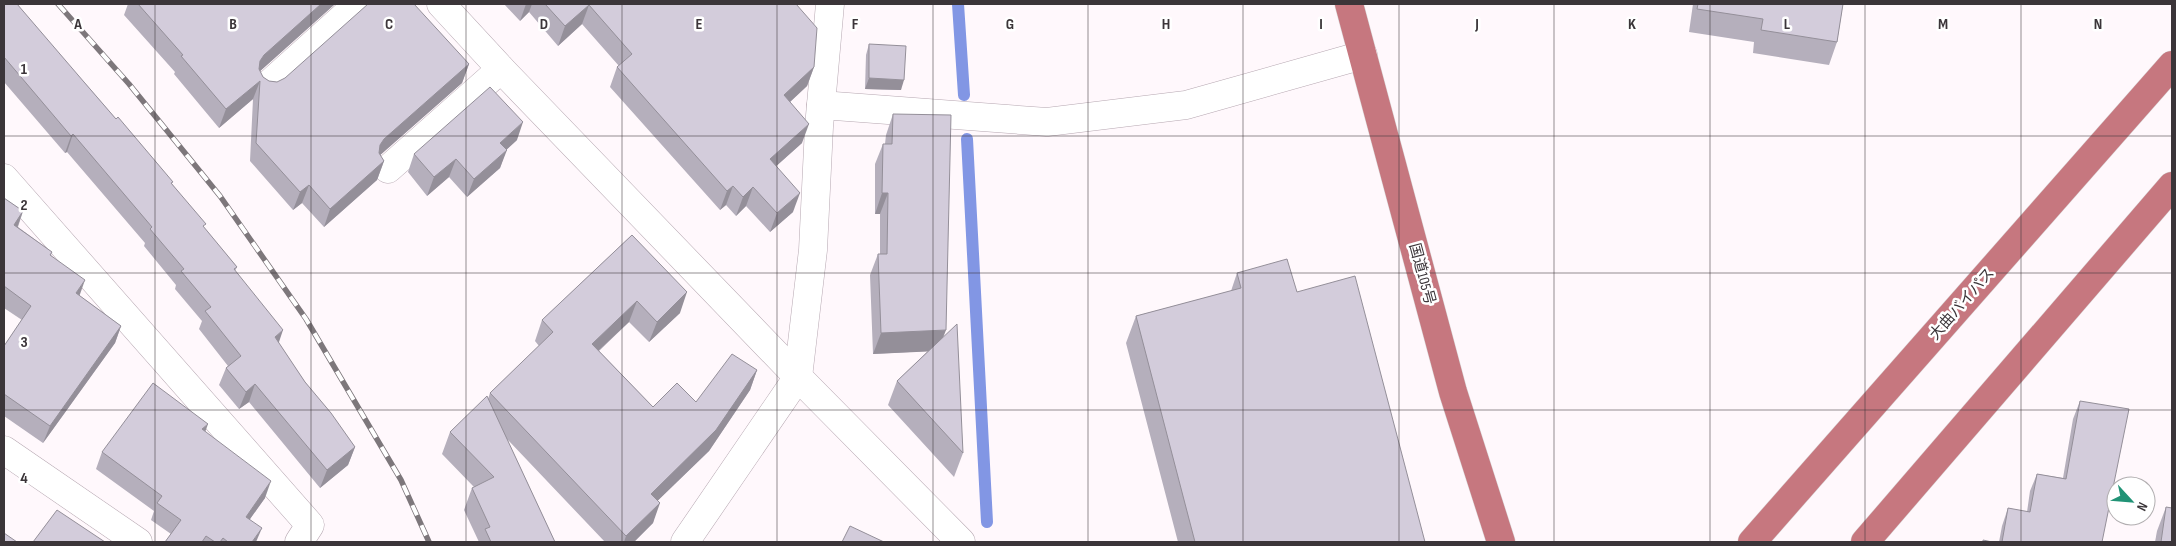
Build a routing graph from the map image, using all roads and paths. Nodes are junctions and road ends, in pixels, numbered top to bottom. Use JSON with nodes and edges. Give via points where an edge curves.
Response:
{"nodes":[{"id":1,"x":358,"y":4,"type":"edge"},
{"id":2,"x":441,"y":4,"type":"edge"},
{"id":3,"x":830,"y":4,"type":"edge"},
{"id":4,"x":1349,"y":4,"type":"edge"},
{"id":5,"x":1363,"y":55,"type":"junction"},
{"id":6,"x":2172,"y":65,"type":"edge"},
{"id":7,"x":501,"y":69,"type":"junction"},
{"id":8,"x":268,"y":85,"type":"edge"},
{"id":9,"x":822,"y":105,"type":"junction"},
{"id":10,"x":388,"y":169,"type":"dead end"},
{"id":11,"x":4,"y":178,"type":"edge"},
{"id":12,"x":2172,"y":186,"type":"edge"},
{"id":13,"x":798,"y":377,"type":"junction"},
{"id":14,"x":4,"y":450,"type":"edge"},
{"id":15,"x":138,"y":542,"type":"edge"},
{"id":16,"x":299,"y":542,"type":"edge"},
{"id":17,"x":685,"y":542,"type":"edge"},
{"id":18,"x":961,"y":542,"type":"edge"},
{"id":19,"x":1501,"y":542,"type":"edge"},
{"id":20,"x":1752,"y":542,"type":"edge"},
{"id":21,"x":1865,"y":542,"type":"edge"}],
"edges":[{"from":1,"to":8,"type":"street"},
{"from":2,"to":7,"type":"street"},
{"from":3,"to":9,"type":"street"},
{"from":4,"to":5,"type":"highway","name":"国道105号"},
{"from":5,"to":9,"type":"street","via":[[1186,104],[1047,122]]},
{"from":5,"to":19,"type":"highway","name":"国道105号","via":[[1453,392]]},
{"from":6,"to":20,"type":"highway","name":"大曲バイパス"},
{"from":7,"to":10,"type":"street"},
{"from":7,"to":13,"type":"street"},
{"from":9,"to":13,"type":"street","via":[[813,250]]},
{"from":11,"to":16,"type":"street","via":[[310,525]]},
{"from":12,"to":21,"type":"highway"},
{"from":13,"to":17,"type":"street"},
{"from":13,"to":18,"type":"street"},
{"from":14,"to":15,"type":"street"}]}
